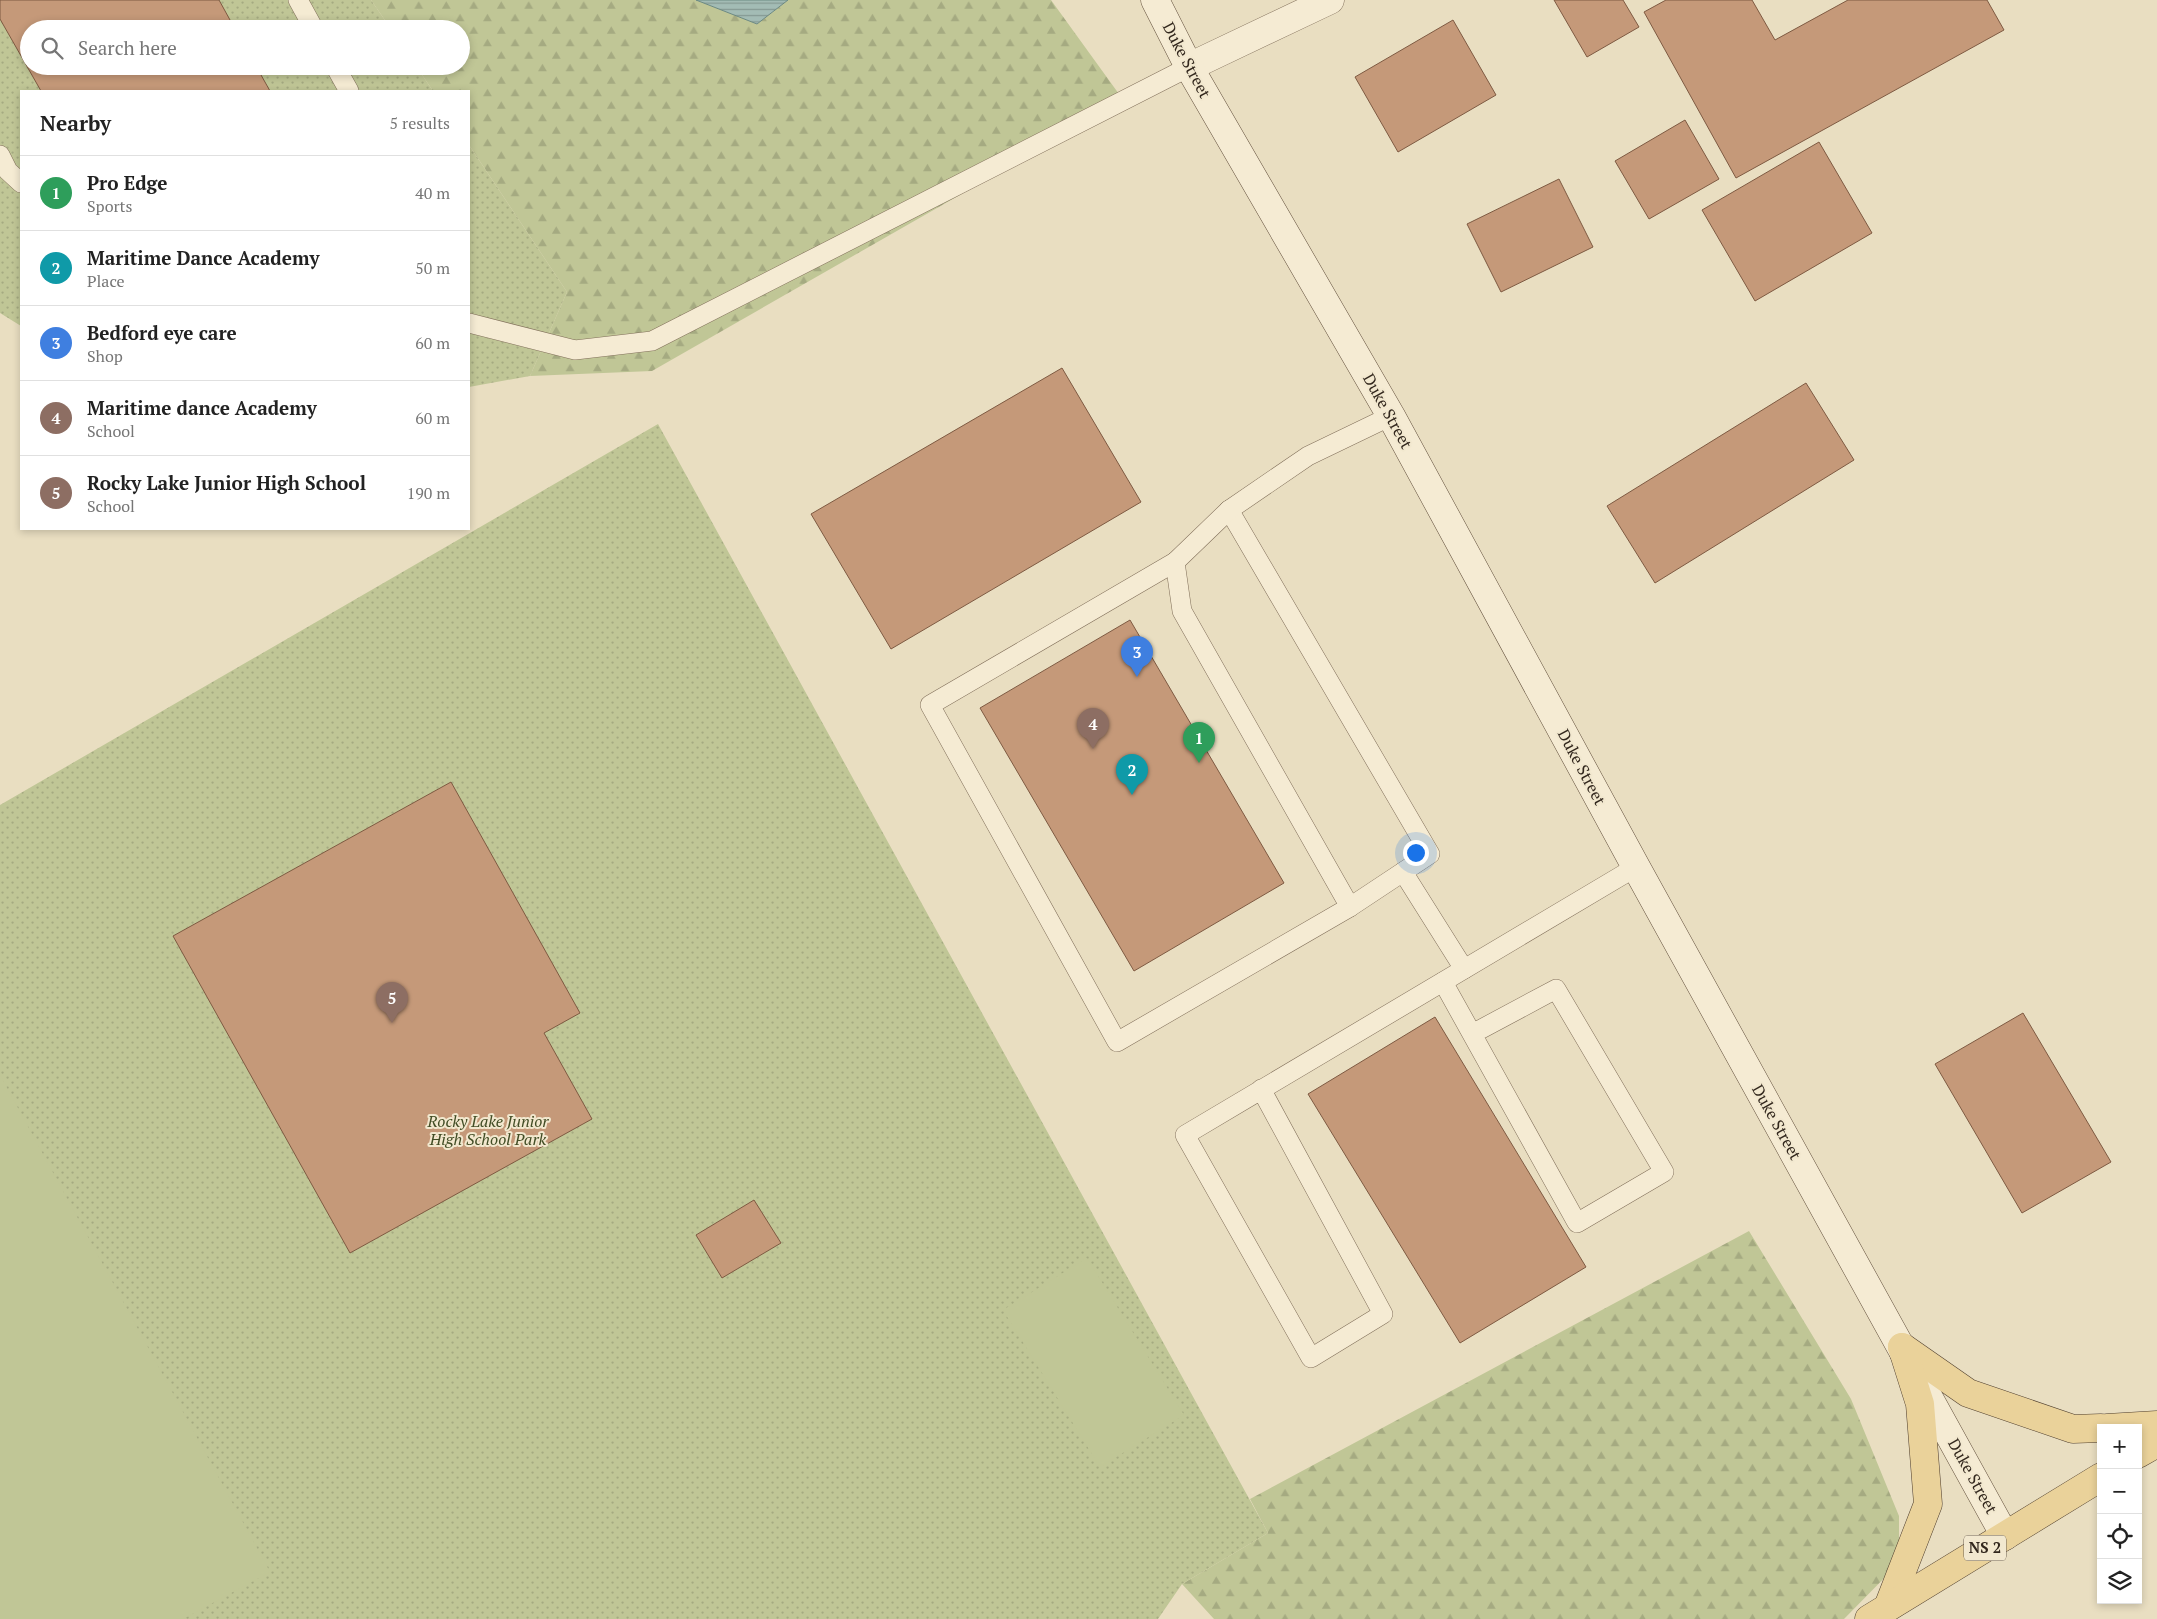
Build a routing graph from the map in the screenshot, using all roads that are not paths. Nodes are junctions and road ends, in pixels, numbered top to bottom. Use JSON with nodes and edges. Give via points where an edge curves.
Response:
{"nodes":[{"id":1,"x":298,"y":0,"type":"edge"},
{"id":2,"x":1156,"y":0,"type":"edge"},
{"id":3,"x":1330,"y":0,"type":"edge"},
{"id":4,"x":309,"y":20,"type":"edge"},
{"id":5,"x":1189,"y":67,"type":"junction"},
{"id":6,"x":340,"y":75,"type":"edge"},
{"id":7,"x":348,"y":90,"type":"edge"},
{"id":8,"x":0,"y":155,"type":"edge"},
{"id":9,"x":20,"y":182,"type":"edge"},
{"id":10,"x":470,"y":323,"type":"edge"},
{"id":11,"x":1391,"y":416,"type":"junction"},
{"id":12,"x":1229,"y":510,"type":"junction"},
{"id":13,"x":1175,"y":562,"type":"junction"},
{"id":14,"x":1636,"y":867,"type":"junction"},
{"id":15,"x":1403,"y":872,"type":"junction"},
{"id":16,"x":1350,"y":907,"type":"junction"},
{"id":17,"x":1464,"y":969,"type":"junction"},
{"id":18,"x":1443,"y":982,"type":"junction"},
{"id":19,"x":1472,"y":1034,"type":"junction"},
{"id":20,"x":1261,"y":1089,"type":"junction"},
{"id":21,"x":1902,"y":1347,"type":"junction"},
{"id":22,"x":2157,"y":1425,"type":"edge"},
{"id":23,"x":2142,"y":1426,"type":"edge"},
{"id":24,"x":2097,"y":1428,"type":"edge"},
{"id":25,"x":2157,"y":1443,"type":"edge"},
{"id":26,"x":2142,"y":1452,"type":"edge"},
{"id":27,"x":2097,"y":1479,"type":"edge"},
{"id":28,"x":2005,"y":1536,"type":"junction"},
{"id":29,"x":1878,"y":1613,"type":"edge"}],
"edges":[{"from":1,"to":4,"type":"lane"},
{"from":2,"to":5,"type":"main road","name":"Duke Street"},
{"from":3,"to":5,"type":"main road"},
{"from":5,"to":10,"type":"lane","via":[[652,341],[575,350]]},
{"from":5,"to":11,"type":"main road","name":"Duke Street"},
{"from":6,"to":7,"type":"lane"},
{"from":8,"to":9,"type":"lane","via":[[8,171]]},
{"from":11,"to":12,"type":"lane","via":[[1308,456]]},
{"from":11,"to":14,"type":"main road","name":"Duke Street"},
{"from":12,"to":13,"type":"lane"},
{"from":12,"to":15,"type":"lane","via":[[1430,854]]},
{"from":13,"to":16,"type":"lane","via":[[1182,611]]},
{"from":13,"to":16,"type":"lane","via":[[930,704],[1117,1042]]},
{"from":14,"to":17,"type":"lane"},
{"from":14,"to":21,"type":"main road","name":"Duke Street"},
{"from":15,"to":16,"type":"lane"},
{"from":15,"to":17,"type":"lane"},
{"from":17,"to":18,"type":"lane"},
{"from":18,"to":19,"type":"lane"},
{"from":18,"to":20,"type":"lane"},
{"from":19,"to":19,"type":"lane","via":[[1577,1223],[1664,1172],[1556,989]]},
{"from":20,"to":20,"type":"lane","via":[[1186,1134],[1311,1358],[1383,1314]]},
{"from":21,"to":24,"type":"main road","via":[[1968,1393],[2073,1429]]},
{"from":21,"to":28,"type":"main road","name":"Duke Street"},
{"from":21,"to":29,"type":"main road","via":[[1920,1404],[1928,1504]]},
{"from":22,"to":23,"type":"main road"},
{"from":25,"to":26,"type":"main road"},
{"from":27,"to":28,"type":"main road","number":"NS 2"},
{"from":28,"to":29,"type":"main road","number":"NS 2"}]}
